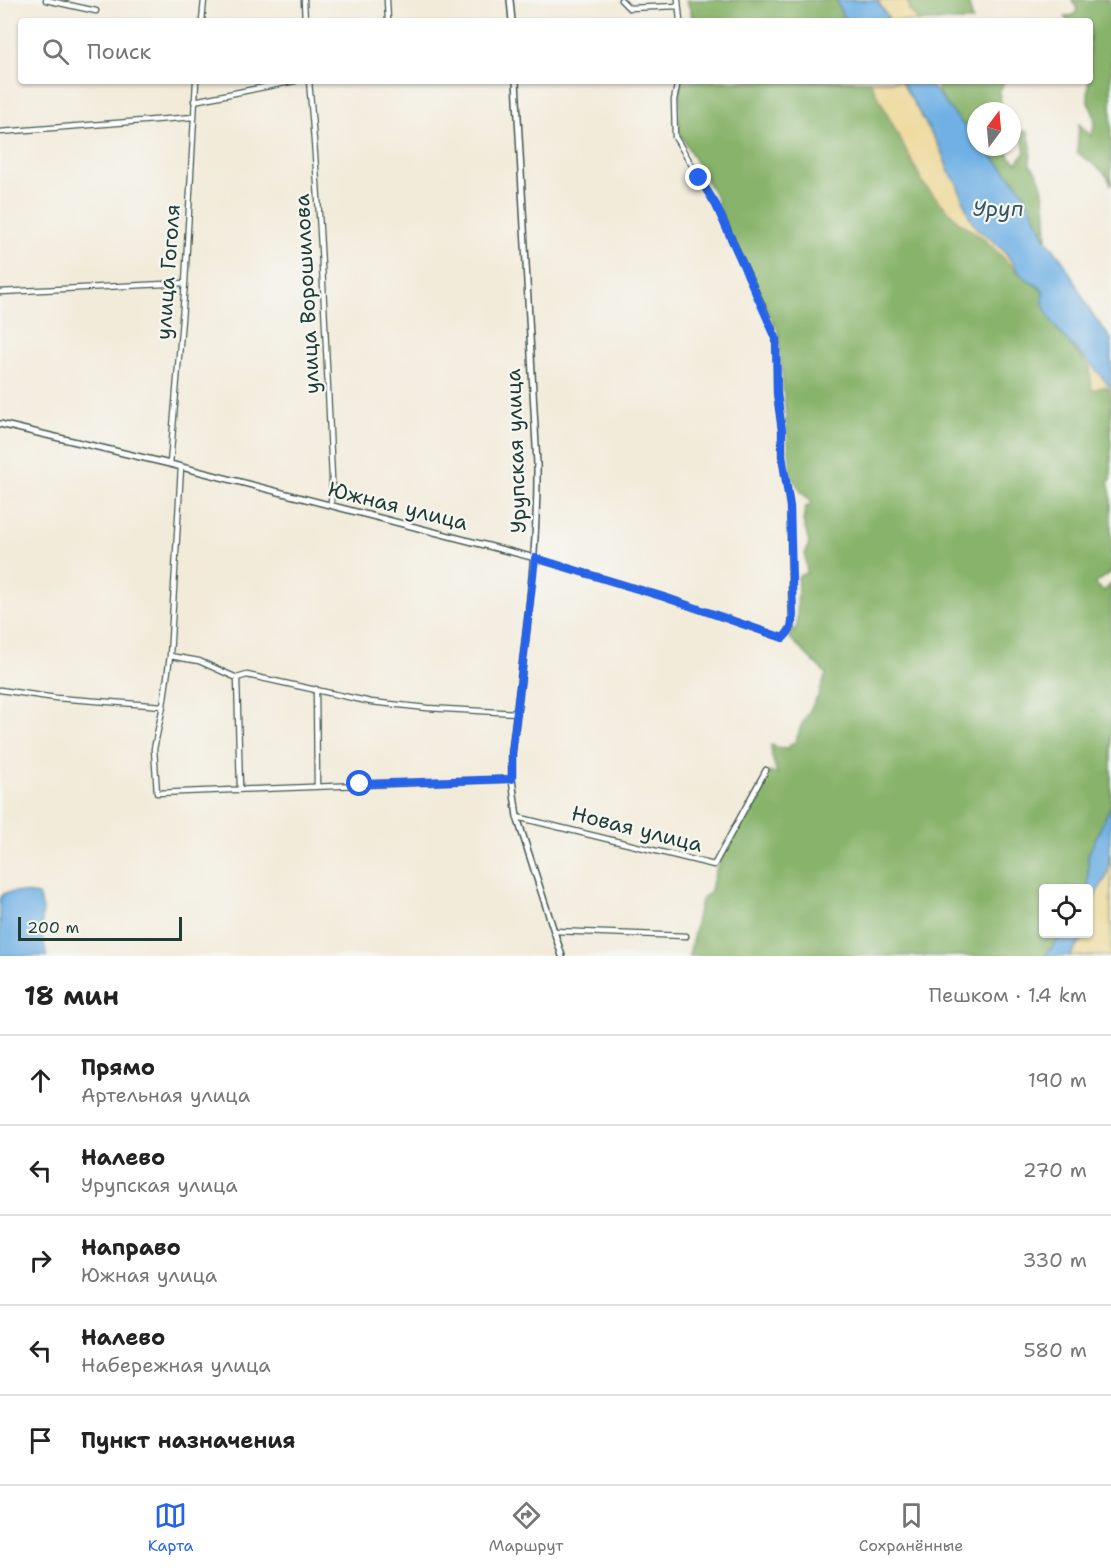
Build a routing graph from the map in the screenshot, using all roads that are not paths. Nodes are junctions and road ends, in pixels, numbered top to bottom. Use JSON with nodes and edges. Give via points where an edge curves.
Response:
{"nodes":[{"id":1,"x":46,"y":0,"type":"edge"},
{"id":2,"x":204,"y":0,"type":"edge"},
{"id":3,"x":304,"y":0,"type":"edge"},
{"id":4,"x":387,"y":0,"type":"edge"},
{"id":5,"x":510,"y":0,"type":"edge"},
{"id":6,"x":621,"y":0,"type":"edge"},
{"id":7,"x":678,"y":3,"type":"edge"},
{"id":8,"x":96,"y":11,"type":"dead end"},
{"id":9,"x":202,"y":18,"type":"edge"},
{"id":10,"x":305,"y":18,"type":"edge"},
{"id":11,"x":388,"y":18,"type":"edge"},
{"id":12,"x":512,"y":18,"type":"edge"},
{"id":13,"x":680,"y":18,"type":"edge"},
{"id":14,"x":196,"y":84,"type":"edge"},
{"id":15,"x":281,"y":84,"type":"edge"},
{"id":16,"x":309,"y":84,"type":"edge"},
{"id":17,"x":516,"y":84,"type":"edge"},
{"id":18,"x":677,"y":84,"type":"edge"},
{"id":19,"x":194,"y":101,"type":"junction"},
{"id":20,"x":194,"y":117,"type":"junction"},
{"id":21,"x":0,"y":132,"type":"edge"},
{"id":22,"x":185,"y":283,"type":"junction"},
{"id":23,"x":0,"y":292,"type":"edge"},
{"id":24,"x":0,"y":424,"type":"edge"},
{"id":25,"x":170,"y":464,"type":"junction"},
{"id":26,"x":181,"y":467,"type":"junction"},
{"id":27,"x":331,"y":505,"type":"junction"},
{"id":28,"x":535,"y":558,"type":"junction"},
{"id":29,"x":170,"y":656,"type":"junction"},
{"id":30,"x":237,"y":678,"type":"junction"},
{"id":31,"x":316,"y":689,"type":"junction"},
{"id":32,"x":0,"y":690,"type":"edge"},
{"id":33,"x":163,"y":706,"type":"junction"},
{"id":34,"x":517,"y":713,"type":"junction"},
{"id":35,"x":766,"y":770,"type":"dead end"},
{"id":36,"x":512,"y":779,"type":"junction"},
{"id":37,"x":316,"y":786,"type":"junction"},
{"id":38,"x":240,"y":789,"type":"junction"},
{"id":39,"x":517,"y":817,"type":"junction"},
{"id":40,"x":554,"y":930,"type":"junction"},
{"id":41,"x":686,"y":936,"type":"dead end"},
{"id":42,"x":562,"y":956,"type":"edge"}],
"edges":[{"from":1,"to":8,"type":"street"},
{"from":2,"to":9,"type":"street"},
{"from":3,"to":10,"type":"street"},
{"from":4,"to":11,"type":"street"},
{"from":5,"to":12,"type":"street"},
{"from":6,"to":7,"type":"street","via":[[629,8]]},
{"from":7,"to":13,"type":"street"},
{"from":14,"to":19,"type":"street","name":"улица Гоголя"},
{"from":15,"to":19,"type":"street"},
{"from":16,"to":27,"type":"street","name":"улица Ворошилова","via":[[324,304]]},
{"from":17,"to":28,"type":"street","name":"Урупская улица","via":[[537,464]]},
{"from":18,"to":28,"type":"street","name":"Южная улица","via":[[675,137],[716,205],[776,338],[782,456],[790,507],[792,627],[783,638]]},
{"from":19,"to":20,"type":"street","name":"улица Гоголя"},
{"from":20,"to":21,"type":"street"},
{"from":20,"to":22,"type":"street","name":"улица Гоголя"},
{"from":22,"to":23,"type":"street"},
{"from":22,"to":25,"type":"street","name":"улица Гоголя"},
{"from":24,"to":25,"type":"street","name":"Южная улица"},
{"from":25,"to":26,"type":"street","name":"Южная улица"},
{"from":26,"to":27,"type":"street","name":"Южная улица"},
{"from":26,"to":29,"type":"street"},
{"from":27,"to":28,"type":"street","name":"Южная улица"},
{"from":28,"to":34,"type":"street","name":"Урупская улица"},
{"from":29,"to":30,"type":"street","via":[[199,661]]},
{"from":29,"to":33,"type":"street"},
{"from":30,"to":31,"type":"street","via":[[247,675]]},
{"from":30,"to":38,"type":"street"},
{"from":31,"to":34,"type":"street","via":[[371,702]]},
{"from":31,"to":37,"type":"street"},
{"from":32,"to":33,"type":"street"},
{"from":33,"to":38,"type":"street","via":[[154,749],[157,793]]},
{"from":34,"to":36,"type":"street","name":"Урупская улица"},
{"from":35,"to":39,"type":"street","name":"Новая улица","via":[[714,865]]},
{"from":36,"to":37,"type":"street"},
{"from":36,"to":39,"type":"street","name":"Урупская улица"},
{"from":37,"to":38,"type":"street"},
{"from":39,"to":40,"type":"street","name":"Урупская улица"},
{"from":40,"to":41,"type":"street"},
{"from":40,"to":42,"type":"street","name":"Урупская улица"}]}
